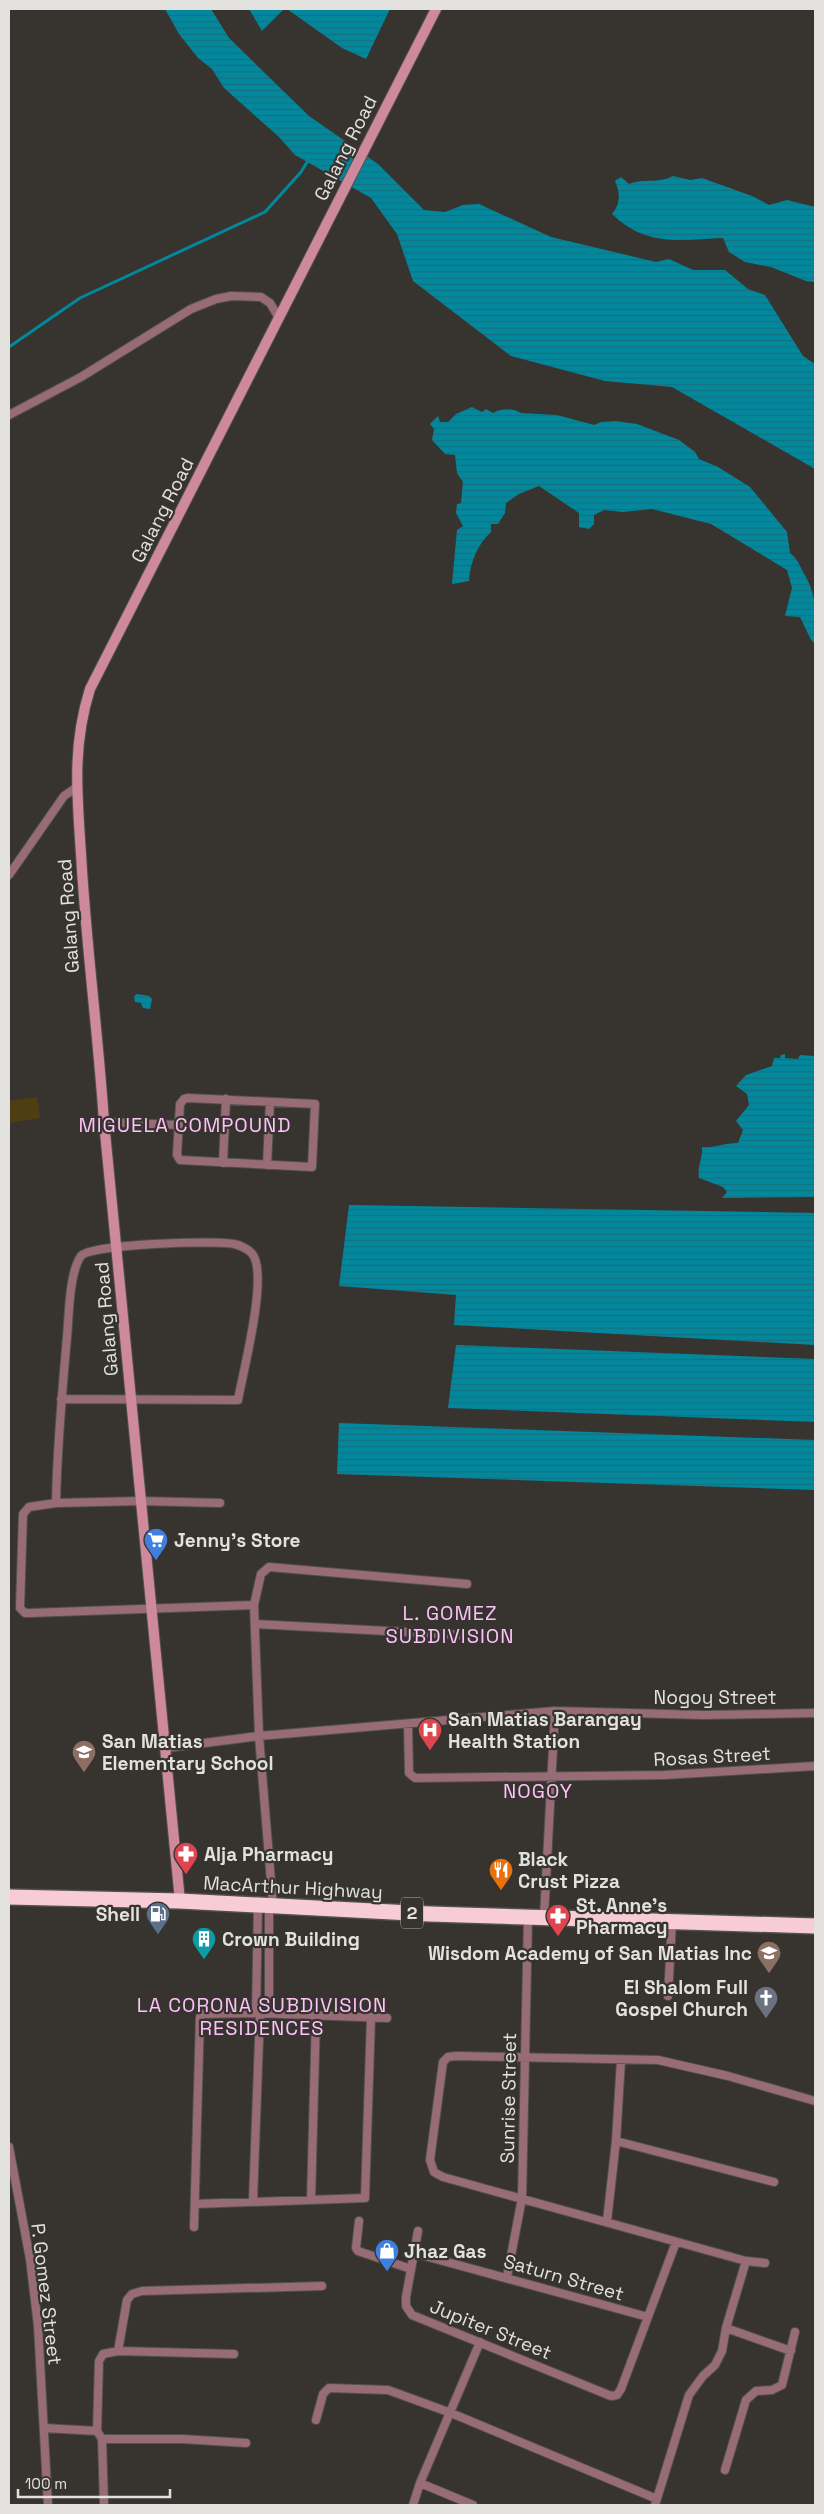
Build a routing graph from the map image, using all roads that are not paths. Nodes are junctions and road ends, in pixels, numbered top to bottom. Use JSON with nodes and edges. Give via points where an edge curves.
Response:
{"nodes":[{"id":1,"x":436,"y":9,"type":"edge"},
{"id":2,"x":281,"y":313,"type":"junction"},
{"id":3,"x":9,"y":415,"type":"edge"},
{"id":4,"x":76,"y":786,"type":"junction"},
{"id":5,"x":9,"y":875,"type":"edge"},
{"id":6,"x":226,"y":1100,"type":"junction"},
{"id":7,"x":270,"y":1102,"type":"junction"},
{"id":8,"x":104,"y":1122,"type":"junction"},
{"id":9,"x":179,"y":1125,"type":"junction"},
{"id":10,"x":223,"y":1163,"type":"junction"},
{"id":11,"x":267,"y":1165,"type":"junction"},
{"id":12,"x":118,"y":1246,"type":"junction"},
{"id":13,"x":61,"y":1399,"type":"junction"},
{"id":14,"x":132,"y":1400,"type":"junction"},
{"id":15,"x":141,"y":1501,"type":"junction"},
{"id":16,"x":56,"y":1503,"type":"junction"},
{"id":17,"x":220,"y":1503,"type":"dead end"},
{"id":18,"x":467,"y":1584,"type":"dead end"},
{"id":19,"x":254,"y":1605,"type":"junction"},
{"id":20,"x":153,"y":1610,"type":"junction"},
{"id":21,"x":255,"y":1624,"type":"junction"},
{"id":22,"x":462,"y":1635,"type":"dead end"},
{"id":23,"x":555,"y":1711,"type":"junction"},
{"id":24,"x":815,"y":1713,"type":"edge"},
{"id":25,"x":408,"y":1724,"type":"junction"},
{"id":26,"x":259,"y":1736,"type":"junction"},
{"id":27,"x":166,"y":1748,"type":"junction"},
{"id":28,"x":815,"y":1766,"type":"edge"},
{"id":29,"x":551,"y":1778,"type":"junction"},
{"id":30,"x":9,"y":1897,"type":"edge"},
{"id":31,"x":180,"y":1901,"type":"junction"},
{"id":32,"x":267,"y":1905,"type":"junction"},
{"id":33,"x":544,"y":1917,"type":"junction"},
{"id":34,"x":528,"y":1918,"type":"junction"},
{"id":35,"x":672,"y":1922,"type":"junction"},
{"id":36,"x":815,"y":1926,"type":"edge"},
{"id":37,"x":668,"y":1996,"type":"dead end"},
{"id":38,"x":258,"y":2013,"type":"junction"},
{"id":39,"x":269,"y":2014,"type":"junction"},
{"id":40,"x":316,"y":2016,"type":"junction"},
{"id":41,"x":371,"y":2017,"type":"junction"},
{"id":42,"x":387,"y":2018,"type":"dead end"},
{"id":43,"x":524,"y":2057,"type":"junction"},
{"id":44,"x":621,"y":2060,"type":"junction"},
{"id":45,"x":815,"y":2101,"type":"edge"},
{"id":46,"x":616,"y":2141,"type":"junction"},
{"id":47,"x":9,"y":2147,"type":"edge"},
{"id":48,"x":774,"y":2182,"type":"dead end"},
{"id":49,"x":522,"y":2198,"type":"junction"},
{"id":50,"x":311,"y":2200,"type":"junction"},
{"id":51,"x":253,"y":2201,"type":"junction"},
{"id":52,"x":195,"y":2204,"type":"junction"},
{"id":53,"x":359,"y":2221,"type":"dead end"},
{"id":54,"x":607,"y":2221,"type":"junction"},
{"id":55,"x":194,"y":2227,"type":"dead end"},
{"id":56,"x":418,"y":2232,"type":"dead end"},
{"id":57,"x":676,"y":2242,"type":"junction"},
{"id":58,"x":414,"y":2253,"type":"junction"},
{"id":59,"x":746,"y":2261,"type":"junction"},
{"id":60,"x":765,"y":2263,"type":"dead end"},
{"id":61,"x":411,"y":2269,"type":"junction"},
{"id":62,"x":507,"y":2278,"type":"junction"},
{"id":63,"x":322,"y":2286,"type":"dead end"},
{"id":64,"x":648,"y":2318,"type":"junction"},
{"id":65,"x":726,"y":2328,"type":"junction"},
{"id":66,"x":795,"y":2332,"type":"dead end"},
{"id":67,"x":480,"y":2342,"type":"junction"},
{"id":68,"x":118,"y":2351,"type":"junction"},
{"id":69,"x":791,"y":2351,"type":"junction"},
{"id":70,"x":234,"y":2354,"type":"dead end"},
{"id":71,"x":451,"y":2413,"type":"junction"},
{"id":72,"x":316,"y":2420,"type":"dead end"},
{"id":73,"x":44,"y":2428,"type":"junction"},
{"id":74,"x":97,"y":2430,"type":"junction"},
{"id":75,"x":102,"y":2439,"type":"junction"},
{"id":76,"x":246,"y":2442,"type":"dead end"},
{"id":77,"x":725,"y":2470,"type":"dead end"},
{"id":78,"x":420,"y":2484,"type":"junction"},
{"id":79,"x":656,"y":2502,"type":"edge"},
{"id":80,"x":48,"y":2505,"type":"edge"},
{"id":81,"x":104,"y":2505,"type":"edge"},
{"id":82,"x":413,"y":2505,"type":"edge"},
{"id":83,"x":473,"y":2505,"type":"edge"}],
"edges":[{"from":1,"to":2,"type":"street","name":"Galang Road"},
{"from":2,"to":3,"type":"street","via":[[261,297],[216,299],[191,309],[81,377]]},
{"from":2,"to":4,"type":"street","name":"Galang Road","via":[[90,688],[81,718]]},
{"from":4,"to":5,"type":"street","via":[[64,796]]},
{"from":4,"to":8,"type":"street","name":"Galang Road","via":[[84,921],[100,1054]]},
{"from":6,"to":7,"type":"street"},
{"from":6,"to":9,"type":"street","via":[[184,1099],[180,1104]]},
{"from":6,"to":10,"type":"street"},
{"from":7,"to":11,"type":"street"},
{"from":7,"to":11,"type":"street","via":[[315,1104],[312,1167]]},
{"from":8,"to":9,"type":"street"},
{"from":8,"to":12,"type":"street","name":"Galang Road"},
{"from":9,"to":10,"type":"street","via":[[177,1155],[180,1160]]},
{"from":10,"to":11,"type":"street"},
{"from":12,"to":13,"type":"street","via":[[85,1253],[75,1270]]},
{"from":12,"to":14,"type":"street","name":"Galang Road"},
{"from":12,"to":14,"type":"street","via":[[235,1244],[253,1255],[259,1272],[238,1400]]},
{"from":13,"to":14,"type":"street"},
{"from":13,"to":16,"type":"street"},
{"from":14,"to":15,"type":"street","name":"Galang Road"},
{"from":15,"to":16,"type":"street"},
{"from":15,"to":17,"type":"street"},
{"from":15,"to":20,"type":"street","name":"Galang Road"},
{"from":16,"to":20,"type":"street","via":[[29,1507],[22,1514],[21,1611]]},
{"from":18,"to":19,"type":"street","via":[[269,1567],[261,1574]]},
{"from":19,"to":20,"type":"street"},
{"from":19,"to":21,"type":"street"},
{"from":20,"to":27,"type":"street","name":"Galang Road"},
{"from":21,"to":22,"type":"street"},
{"from":21,"to":26,"type":"street"},
{"from":23,"to":24,"type":"street","name":"Nogoy Street","via":[[704,1715]]},
{"from":23,"to":25,"type":"street","name":"Nogoy Street"},
{"from":23,"to":29,"type":"street"},
{"from":25,"to":26,"type":"street","name":"Nogoy Street"},
{"from":25,"to":29,"type":"street","name":"Rosas Street","via":[[409,1773],[415,1778]]},
{"from":26,"to":27,"type":"street","name":"Nogoy Street"},
{"from":26,"to":32,"type":"street"},
{"from":27,"to":31,"type":"street","name":"Galang Road"},
{"from":28,"to":29,"type":"street","name":"Rosas Street","via":[[718,1773]]},
{"from":29,"to":33,"type":"street"},
{"from":30,"to":31,"type":"highway","name":"MacArthur Highway","number":"2"},
{"from":31,"to":32,"type":"highway","name":"MacArthur Highway","number":"2"},
{"from":32,"to":34,"type":"highway","name":"MacArthur Highway","number":"2"},
{"from":32,"to":38,"type":"street"},
{"from":32,"to":39,"type":"street"},
{"from":33,"to":34,"type":"highway","name":"MacArthur Highway","number":"2"},
{"from":33,"to":35,"type":"highway","name":"MacArthur Highway","number":"2"},
{"from":34,"to":43,"type":"street","name":"Sunrise Street"},
{"from":35,"to":36,"type":"highway","name":"MacArthur Highway","number":"2"},
{"from":35,"to":37,"type":"street"},
{"from":38,"to":39,"type":"street"},
{"from":38,"to":51,"type":"street"},
{"from":38,"to":52,"type":"street","via":[[203,2014],[199,2019]]},
{"from":39,"to":40,"type":"street"},
{"from":40,"to":41,"type":"street"},
{"from":40,"to":50,"type":"street"},
{"from":41,"to":42,"type":"street"},
{"from":41,"to":50,"type":"street","via":[[365,2198]]},
{"from":43,"to":44,"type":"street"},
{"from":43,"to":49,"type":"street","name":"Sunrise Street"},
{"from":43,"to":49,"type":"street","via":[[456,2056],[443,2062],[430,2160],[434,2172],[443,2177]]},
{"from":44,"to":45,"type":"street","via":[[675,2062]]},
{"from":44,"to":46,"type":"street"},
{"from":46,"to":48,"type":"street"},
{"from":46,"to":54,"type":"street"},
{"from":47,"to":73,"type":"street","name":"P. Gomez Street","via":[[31,2267]]},
{"from":49,"to":54,"type":"street"},
{"from":49,"to":62,"type":"street","name":"Sunrise Street"},
{"from":50,"to":51,"type":"street"},
{"from":51,"to":52,"type":"street"},
{"from":52,"to":55,"type":"street"},
{"from":53,"to":61,"type":"street","via":[[358,2251]]},
{"from":54,"to":57,"type":"street"},
{"from":56,"to":58,"type":"street","name":"Jupiter Street"},
{"from":57,"to":59,"type":"street"},
{"from":57,"to":64,"type":"street"},
{"from":58,"to":61,"type":"street","name":"Jupiter Street"},
{"from":58,"to":62,"type":"street","name":"Saturn Street"},
{"from":59,"to":60,"type":"street"},
{"from":59,"to":65,"type":"street"},
{"from":61,"to":67,"type":"street","name":"Jupiter Street","via":[[406,2306],[412,2315]]},
{"from":62,"to":64,"type":"street","name":"Saturn Street"},
{"from":63,"to":68,"type":"street","via":[[142,2291],[132,2294],[126,2300]]},
{"from":64,"to":67,"type":"street","name":"Jupiter Street","via":[[617,2395],[611,2396]]},
{"from":65,"to":69,"type":"street"},
{"from":65,"to":79,"type":"street","via":[[722,2351],[694,2386],[684,2407]]},
{"from":66,"to":69,"type":"street"},
{"from":67,"to":71,"type":"street"},
{"from":68,"to":70,"type":"street"},
{"from":68,"to":74,"type":"street","via":[[103,2354],[99,2361]]},
{"from":69,"to":77,"type":"street","via":[[782,2385],[772,2390],[756,2391],[746,2400]]},
{"from":71,"to":72,"type":"street","via":[[388,2390],[329,2388],[322,2394]]},
{"from":71,"to":78,"type":"street"},
{"from":71,"to":79,"type":"street"},
{"from":73,"to":74,"type":"street"},
{"from":73,"to":80,"type":"street","name":"P. Gomez Street"},
{"from":74,"to":75,"type":"street"},
{"from":75,"to":76,"type":"street"},
{"from":75,"to":81,"type":"street"},
{"from":78,"to":82,"type":"street"},
{"from":78,"to":83,"type":"street"}]}
